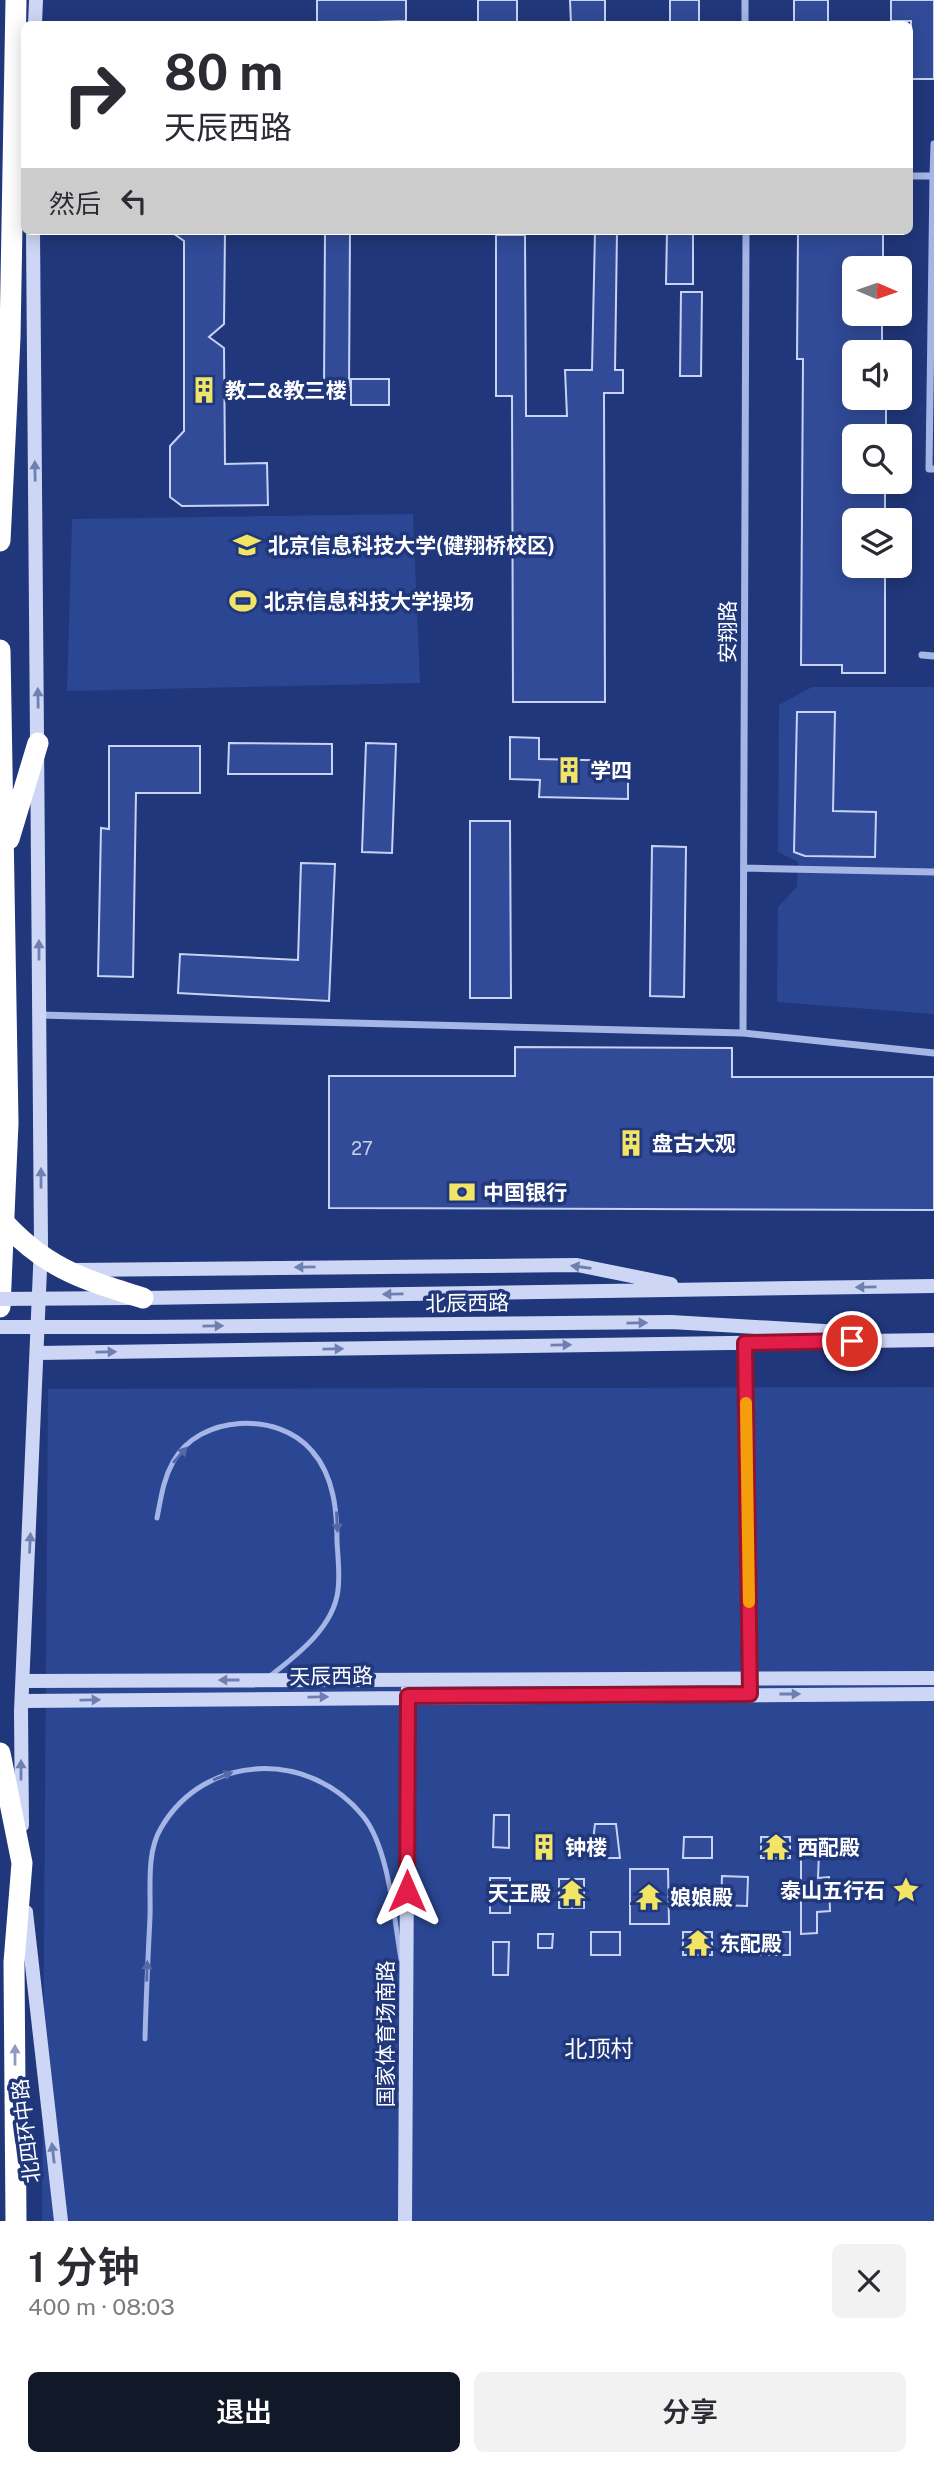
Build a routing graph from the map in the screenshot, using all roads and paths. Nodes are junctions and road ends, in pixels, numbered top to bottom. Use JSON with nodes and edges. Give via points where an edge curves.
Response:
{"nodes":[{"id":1,"x":16,"y":0,"type":"edge"},
{"id":2,"x":36,"y":0,"type":"edge"},
{"id":3,"x":745,"y":0,"type":"edge"},
{"id":4,"x":35,"y":21,"type":"edge"},
{"id":5,"x":745,"y":21,"type":"edge"},
{"id":6,"x":934,"y":144,"type":"edge"},
{"id":7,"x":913,"y":176,"type":"edge"},
{"id":8,"x":933,"y":176,"type":"edge"},
{"id":9,"x":33,"y":235,"type":"edge"},
{"id":10,"x":746,"y":235,"type":"edge"},
{"id":11,"x":934,"y":468,"type":"edge"},
{"id":12,"x":0,"y":541,"type":"edge"},
{"id":13,"x":0,"y":650,"type":"edge"},
{"id":14,"x":922,"y":655,"type":"dead end"},
{"id":15,"x":934,"y":656,"type":"edge"},
{"id":16,"x":38,"y":743,"type":"junction"},
{"id":17,"x":4,"y":858,"type":"junction"},
{"id":18,"x":744,"y":868,"type":"junction"},
{"id":19,"x":934,"y":872,"type":"edge"},
{"id":20,"x":39,"y":1016,"type":"junction"},
{"id":21,"x":743,"y":1032,"type":"junction"},
{"id":22,"x":934,"y":1053,"type":"edge"},
{"id":23,"x":0,"y":1218,"type":"edge"},
{"id":24,"x":41,"y":1270,"type":"junction"},
{"id":25,"x":934,"y":1286,"type":"edge"},
{"id":26,"x":696,"y":1289,"type":"junction"},
{"id":27,"x":143,"y":1298,"type":"junction"},
{"id":28,"x":0,"y":1299,"type":"edge"},
{"id":29,"x":0,"y":1307,"type":"edge"},
{"id":30,"x":0,"y":1327,"type":"edge"},
{"id":31,"x":934,"y":1338,"type":"edge"},
{"id":32,"x":745,"y":1343,"type":"junction"},
{"id":33,"x":38,"y":1353,"type":"junction"},
{"id":34,"x":158,"y":1518,"type":"dead end"},
{"id":35,"x":934,"y":1678,"type":"edge"},
{"id":36,"x":408,"y":1679,"type":"junction"},
{"id":37,"x":750,"y":1679,"type":"junction"},
{"id":38,"x":265,"y":1680,"type":"junction"},
{"id":39,"x":23,"y":1681,"type":"junction"},
{"id":40,"x":750,"y":1694,"type":"junction"},
{"id":41,"x":934,"y":1694,"type":"edge"},
{"id":42,"x":408,"y":1696,"type":"junction"},
{"id":43,"x":22,"y":1701,"type":"junction"},
{"id":44,"x":0,"y":1753,"type":"edge"},
{"id":45,"x":22,"y":1863,"type":"junction"},
{"id":46,"x":406,"y":1994,"type":"junction"},
{"id":47,"x":145,"y":2039,"type":"dead end"},
{"id":48,"x":16,"y":2221,"type":"edge"},
{"id":49,"x":61,"y":2221,"type":"edge"},
{"id":50,"x":404,"y":2221,"type":"edge"}],
"edges":[{"from":1,"to":12,"type":"highway"},
{"from":2,"to":4,"type":"street"},
{"from":3,"to":5,"type":"street"},
{"from":6,"to":8,"type":"street"},
{"from":7,"to":8,"type":"street"},
{"from":8,"to":11,"type":"street","via":[[929,469]]},
{"from":16,"to":9,"type":"street","name":"北四环中路","one_way":true},
{"from":10,"to":18,"type":"street","name":"安翔路"},
{"from":13,"to":17,"type":"highway"},
{"from":14,"to":15,"type":"street"},
{"from":16,"to":17,"type":"highway"},
{"from":20,"to":16,"type":"street","name":"北四环中路","one_way":true},
{"from":17,"to":29,"type":"highway","via":[[8,1123]]},
{"from":18,"to":19,"type":"street"},
{"from":18,"to":21,"type":"street","name":"安翔路"},
{"from":20,"to":21,"type":"street"},
{"from":24,"to":20,"type":"street","name":"北四环中路","one_way":true},
{"from":21,"to":22,"type":"street"},
{"from":23,"to":27,"type":"highway","bridge":true,"via":[[22,1243],[71,1275]]},
{"from":26,"to":24,"type":"street","name":"北辰西路","one_way":true,"via":[[577,1265]]},
{"from":24,"to":33,"type":"street","name":"北四环中路"},
{"from":25,"to":26,"type":"street","name":"北辰西路","one_way":true},
{"from":26,"to":27,"type":"street","name":"北辰西路","one_way":true},
{"from":27,"to":28,"type":"street","name":"北辰西路","bridge":true},
{"from":30,"to":31,"type":"street","name":"北辰西路","one_way":true,"bridge":true,"via":[[671,1322]]},
{"from":31,"to":32,"type":"street","name":"北辰西路"},
{"from":33,"to":32,"type":"street","name":"北辰西路","one_way":true},
{"from":32,"to":37,"type":"street"},
{"from":39,"to":33,"type":"street","name":"北四环中路","one_way":true},
{"from":34,"to":38,"type":"lane","one_way":true,"via":[[163,1483],[174,1458],[219,1426],[272,1426],[294,1435],[313,1452],[335,1499],[338,1592],[318,1632]]},
{"from":35,"to":37,"type":"street","name":"天辰西路"},
{"from":36,"to":37,"type":"street","name":"天辰西路"},
{"from":36,"to":38,"type":"street","name":"天辰西路"},
{"from":36,"to":42,"type":"street","name":"国家体育场南路"},
{"from":37,"to":40,"type":"street"},
{"from":38,"to":39,"type":"street","name":"天辰西路","one_way":true},
{"from":39,"to":43,"type":"street","name":"北四环中路"},
{"from":40,"to":41,"type":"street","name":"天辰西路","one_way":true},
{"from":40,"to":42,"type":"street","name":"天辰西路"},
{"from":43,"to":42,"type":"street","name":"天辰西路","one_way":true},
{"from":42,"to":46,"type":"street","name":"国家体育场南路"},
{"from":45,"to":43,"type":"street","name":"北四环中路","one_way":true},
{"from":44,"to":45,"type":"highway"},
{"from":48,"to":45,"type":"highway","one_way":true,"via":[[15,1962]]},
{"from":49,"to":45,"type":"street","name":"北四环中路","one_way":true},
{"from":47,"to":46,"type":"lane","one_way":true,"via":[[151,1861],[160,1830],[179,1802],[226,1773],[246,1769],[297,1772],[331,1785],[365,1818],[384,1863]]},
{"from":46,"to":50,"type":"street","name":"国家体育场南路"}]}
